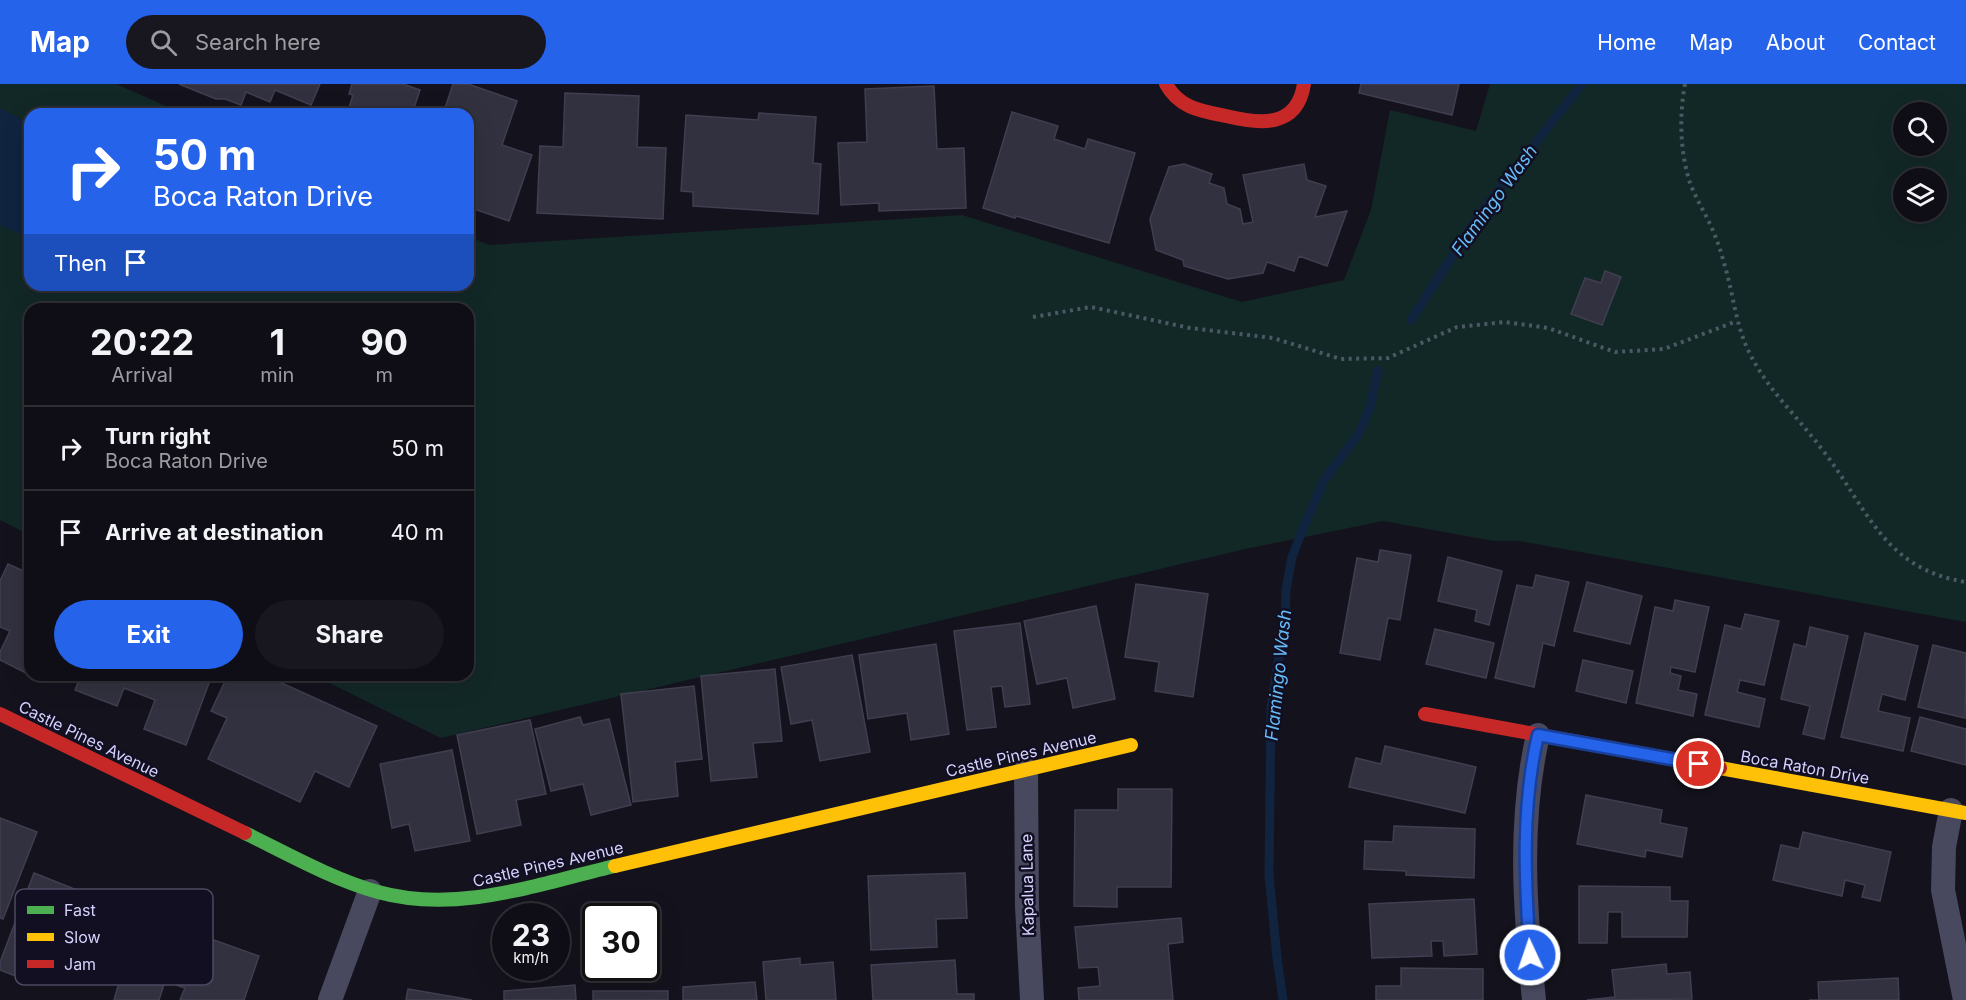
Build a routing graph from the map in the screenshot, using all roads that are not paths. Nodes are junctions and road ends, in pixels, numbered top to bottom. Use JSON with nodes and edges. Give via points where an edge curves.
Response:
{"nodes":[{"id":1,"x":1166,"y":84,"type":"edge"},
{"id":2,"x":1304,"y":84,"type":"edge"},
{"id":3,"x":0,"y":714,"type":"edge"},
{"id":4,"x":1425,"y":714,"type":"dead end"},
{"id":5,"x":1538,"y":735,"type":"junction"},
{"id":6,"x":1131,"y":745,"type":"dead end"},
{"id":7,"x":1026,"y":770,"type":"junction"},
{"id":8,"x":1959,"y":812,"type":"edge"},
{"id":9,"x":370,"y":891,"type":"junction"},
{"id":10,"x":330,"y":1000,"type":"edge"},
{"id":11,"x":1032,"y":1000,"type":"edge"},
{"id":12,"x":1534,"y":1000,"type":"edge"},
{"id":13,"x":1965,"y":1000,"type":"edge"}],
"edges":[{"from":1,"to":2,"type":"street","via":[[1182,104],[1263,123],[1289,113],[1298,103]]},
{"from":3,"to":9,"type":"street","name":"Castle Pines Avenue"},
{"from":4,"to":5,"type":"street","name":"Boca Raton Drive"},
{"from":5,"to":8,"type":"street","name":"Boca Raton Drive"},
{"from":5,"to":12,"type":"street","via":[[1525,827]]},
{"from":6,"to":7,"type":"street","name":"Castle Pines Avenue"},
{"from":7,"to":9,"type":"street","name":"Castle Pines Avenue","via":[[480,898],[424,901]]},
{"from":7,"to":11,"type":"street","name":"Kapalua Lane"},
{"from":8,"to":13,"type":"street","via":[[1944,847],[1943,890]]},
{"from":9,"to":10,"type":"street"}]}
